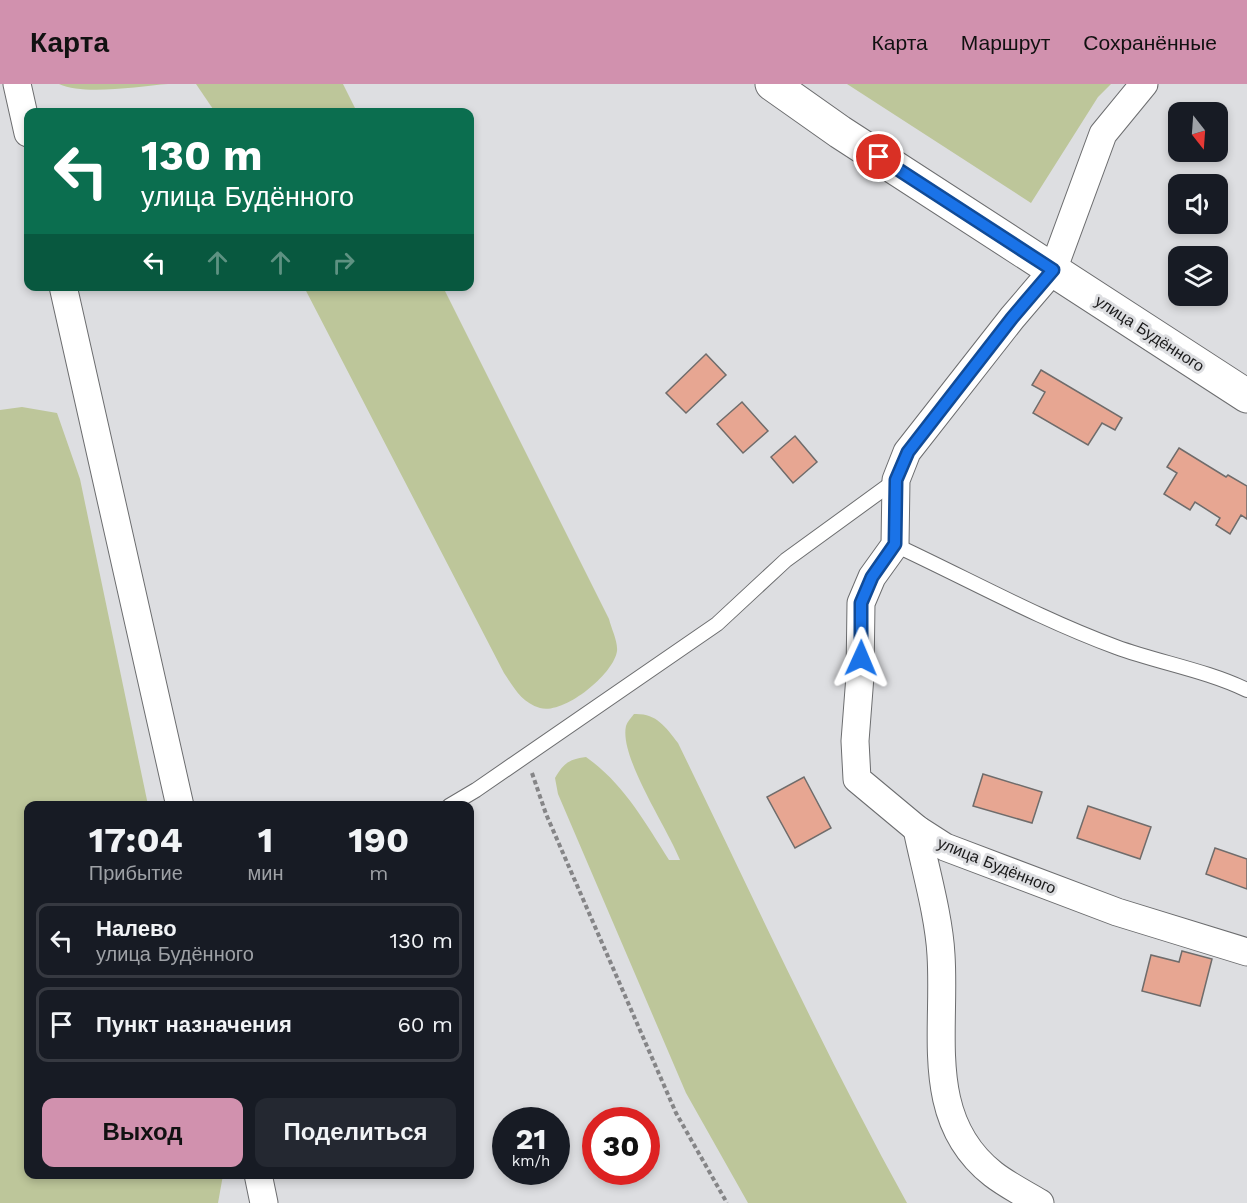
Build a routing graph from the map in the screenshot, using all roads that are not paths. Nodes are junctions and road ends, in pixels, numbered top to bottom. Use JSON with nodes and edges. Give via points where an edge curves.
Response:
{"nodes":[{"id":1,"x":17,"y":84,"type":"edge"},
{"id":2,"x":772,"y":84,"type":"edge"},
{"id":3,"x":1144,"y":84,"type":"edge"},
{"id":4,"x":24,"y":115,"type":"edge"},
{"id":5,"x":1053,"y":270,"type":"junction"},
{"id":6,"x":64,"y":291,"type":"edge"},
{"id":7,"x":1247,"y":396,"type":"edge"},
{"id":8,"x":896,"y":480,"type":"junction"},
{"id":9,"x":895,"y":544,"type":"junction"},
{"id":10,"x":1247,"y":690,"type":"edge"},
{"id":11,"x":179,"y":801,"type":"edge"},
{"id":12,"x":457,"y":801,"type":"edge"},
{"id":13,"x":917,"y":829,"type":"junction"},
{"id":14,"x":1247,"y":952,"type":"edge"},
{"id":15,"x":259,"y":1179,"type":"edge"},
{"id":16,"x":264,"y":1203,"type":"edge"},
{"id":17,"x":1040,"y":1203,"type":"edge"}],
"edges":[{"from":1,"to":4,"type":"street"},
{"from":2,"to":5,"type":"main road","name":"улица Будённого"},
{"from":3,"to":5,"type":"street","via":[[1103,134]]},
{"from":5,"to":7,"type":"main road","name":"улица Будённого"},
{"from":5,"to":8,"type":"street","via":[[908,452]]},
{"from":6,"to":11,"type":"street"},
{"from":8,"to":9,"type":"street"},
{"from":8,"to":12,"type":"lane","via":[[786,560],[717,624]]},
{"from":9,"to":10,"type":"lane","via":[[1116,647],[1224,679]]},
{"from":9,"to":13,"type":"street","name":"улица Будённого","via":[[872,577],[861,603],[857,779]]},
{"from":13,"to":14,"type":"street","name":"улица Будённого","via":[[945,847],[1117,912]]},
{"from":13,"to":17,"type":"street","via":[[941,953],[942,1083],[950,1117],[992,1174]]},
{"from":15,"to":16,"type":"street"}]}
